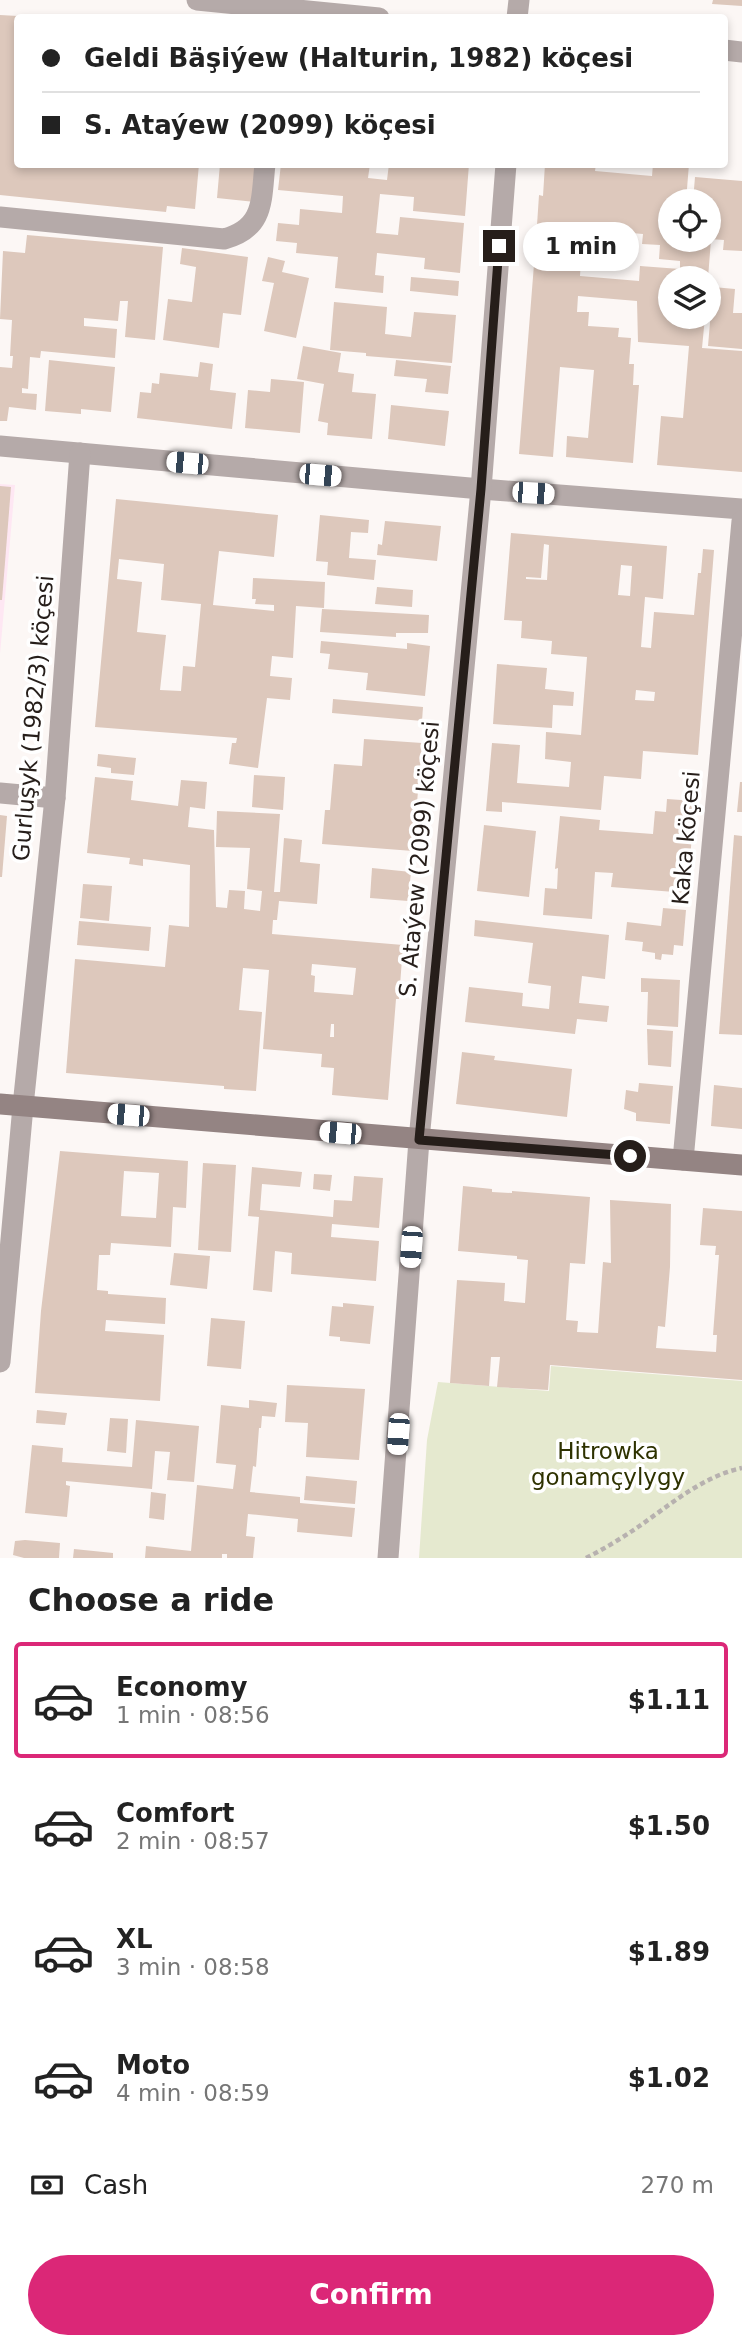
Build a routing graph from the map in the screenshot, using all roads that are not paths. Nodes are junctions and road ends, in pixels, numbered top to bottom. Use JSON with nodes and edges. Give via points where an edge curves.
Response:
{"nodes":[{"id":1,"x":197,"y":0,"type":"edge"},
{"id":2,"x":278,"y":12,"type":"edge"},
{"id":3,"x":312,"y":14,"type":"edge"},
{"id":4,"x":265,"y":168,"type":"edge"},
{"id":5,"x":506,"y":168,"type":"edge"},
{"id":6,"x":0,"y":217,"type":"edge"},
{"id":7,"x":0,"y":446,"type":"edge"},
{"id":8,"x":80,"y":453,"type":"junction"},
{"id":9,"x":481,"y":489,"type":"junction"},
{"id":10,"x":742,"y":509,"type":"edge"},
{"id":11,"x":742,"y":521,"type":"edge"},
{"id":12,"x":0,"y":793,"type":"edge"},
{"id":13,"x":55,"y":798,"type":"junction"},
{"id":14,"x":0,"y":1104,"type":"edge"},
{"id":15,"x":23,"y":1106,"type":"junction"},
{"id":16,"x":419,"y":1140,"type":"junction"},
{"id":17,"x":683,"y":1160,"type":"junction"},
{"id":18,"x":742,"y":1165,"type":"edge"},
{"id":19,"x":0,"y":1362,"type":"edge"},
{"id":20,"x":388,"y":1558,"type":"edge"}],
"edges":[{"from":1,"to":2,"type":"street"},
{"from":2,"to":3,"type":"street"},
{"from":4,"to":6,"type":"street","via":[[261,207],[252,225],[224,239]]},
{"from":5,"to":9,"type":"street","name":"S. Ataýew (2099) köçesi"},
{"from":7,"to":8,"type":"street"},
{"from":8,"to":9,"type":"street"},
{"from":8,"to":13,"type":"street","name":"Gurluşyk (1982/3) köçesi"},
{"from":9,"to":10,"type":"street"},
{"from":9,"to":16,"type":"street","name":"S. Ataýew (2099) köçesi"},
{"from":11,"to":17,"type":"street","name":"Kaka köçesi"},
{"from":12,"to":13,"type":"street"},
{"from":13,"to":15,"type":"street","name":"Gurluşyk (1982/3) köçesi"},
{"from":14,"to":15,"type":"street"},
{"from":15,"to":16,"type":"street"},
{"from":15,"to":19,"type":"street","name":"Gurluşyk (1982/3) köçesi"},
{"from":16,"to":17,"type":"street"},
{"from":16,"to":20,"type":"street","name":"S. Ataýew (2099) köçesi"},
{"from":17,"to":18,"type":"street"}]}
